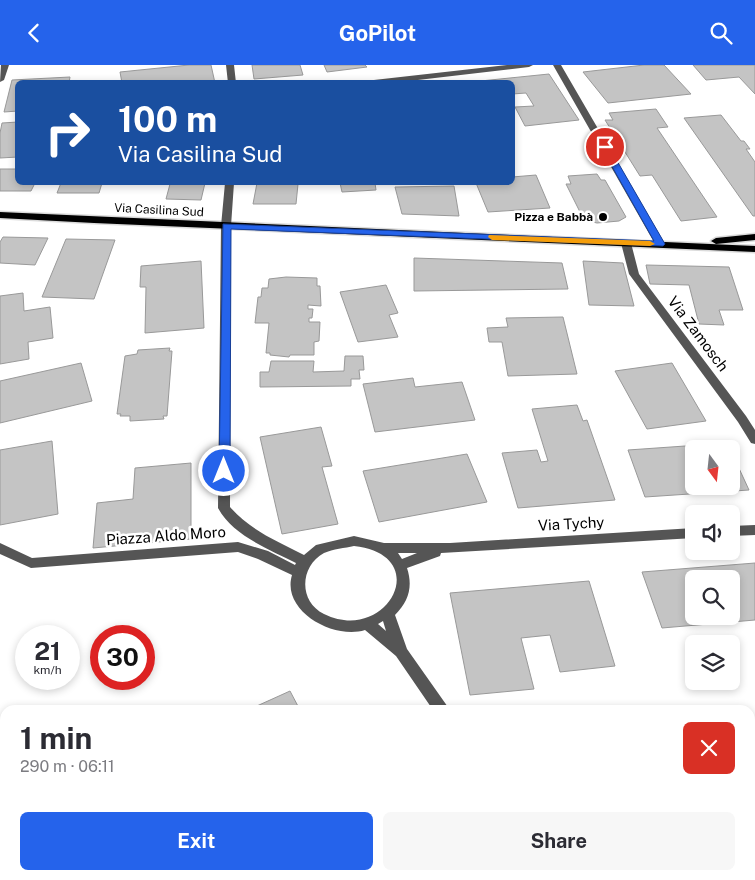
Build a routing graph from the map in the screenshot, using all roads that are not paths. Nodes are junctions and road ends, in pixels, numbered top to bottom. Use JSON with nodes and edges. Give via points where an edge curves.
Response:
{"nodes":[{"id":1,"x":5,"y":65,"type":"edge"},
{"id":2,"x":230,"y":65,"type":"edge"},
{"id":3,"x":529,"y":65,"type":"edge"},
{"id":4,"x":557,"y":65,"type":"edge"},
{"id":5,"x":0,"y":80,"type":"edge"},
{"id":6,"x":232,"y":80,"type":"edge"},
{"id":7,"x":392,"y":80,"type":"edge"},
{"id":8,"x":229,"y":185,"type":"edge"},
{"id":9,"x":0,"y":215,"type":"edge"},
{"id":10,"x":226,"y":226,"type":"junction"},
{"id":11,"x":755,"y":237,"type":"edge"},
{"id":12,"x":626,"y":243,"type":"junction"},
{"id":13,"x":660,"y":244,"type":"junction"},
{"id":14,"x":676,"y":244,"type":"junction"},
{"id":15,"x":755,"y":249,"type":"edge"},
{"id":16,"x":742,"y":419,"type":"junction"},
{"id":17,"x":755,"y":420,"type":"edge"},
{"id":18,"x":755,"y":440,"type":"edge"},
{"id":19,"x":755,"y":530,"type":"edge"},
{"id":20,"x":740,"y":531,"type":"edge"},
{"id":21,"x":685,"y":534,"type":"edge"},
{"id":22,"x":0,"y":548,"type":"edge"},
{"id":23,"x":381,"y":548,"type":"junction"},
{"id":24,"x":450,"y":548,"type":"junction"},
{"id":25,"x":400,"y":565,"type":"junction"},
{"id":26,"x":301,"y":567,"type":"junction"},
{"id":27,"x":387,"y":613,"type":"junction"},
{"id":28,"x":367,"y":623,"type":"junction"},
{"id":29,"x":400,"y":652,"type":"junction"},
{"id":30,"x":438,"y":705,"type":"edge"}],
"edges":[{"from":1,"to":5,"type":"street"},
{"from":2,"to":6,"type":"street"},
{"from":3,"to":7,"type":"street"},
{"from":4,"to":13,"type":"street"},
{"from":8,"to":10,"type":"street"},
{"from":9,"to":10,"type":"main road","name":"Via Casilina Sud"},
{"from":10,"to":12,"type":"main road","name":"Via Casilina Sud"},
{"from":10,"to":26,"type":"street","name":"Piazza Aldo Moro","via":[[224,508],[245,530]]},
{"from":11,"to":14,"type":"main road"},
{"from":12,"to":13,"type":"main road","name":"Via Casilina Sud"},
{"from":12,"to":16,"type":"street","name":"Via Zamosch","via":[[634,274]]},
{"from":13,"to":14,"type":"main road","name":"Via Casilina Sud"},
{"from":14,"to":15,"type":"main road"},
{"from":16,"to":17,"type":"street"},
{"from":16,"to":18,"type":"street","name":"Via Zamosch"},
{"from":19,"to":20,"type":"street"},
{"from":21,"to":24,"type":"street","name":"Via Tychy"},
{"from":22,"to":26,"type":"street","name":"Piazza Aldo Moro","via":[[31,563],[238,547]]},
{"from":23,"to":24,"type":"street","name":"Via Tychy"},
{"from":23,"to":25,"type":"street"},
{"from":23,"to":26,"type":"street","via":[[361,542],[340,542],[320,549]]},
{"from":24,"to":25,"type":"street","name":"Via Tychy"},
{"from":25,"to":27,"type":"street","via":[[404,588],[400,599]]},
{"from":26,"to":28,"type":"street","via":[[297,592],[308,610],[328,623]]},
{"from":27,"to":28,"type":"street"},
{"from":27,"to":29,"type":"street"},
{"from":28,"to":29,"type":"street"},
{"from":29,"to":30,"type":"street"}]}
